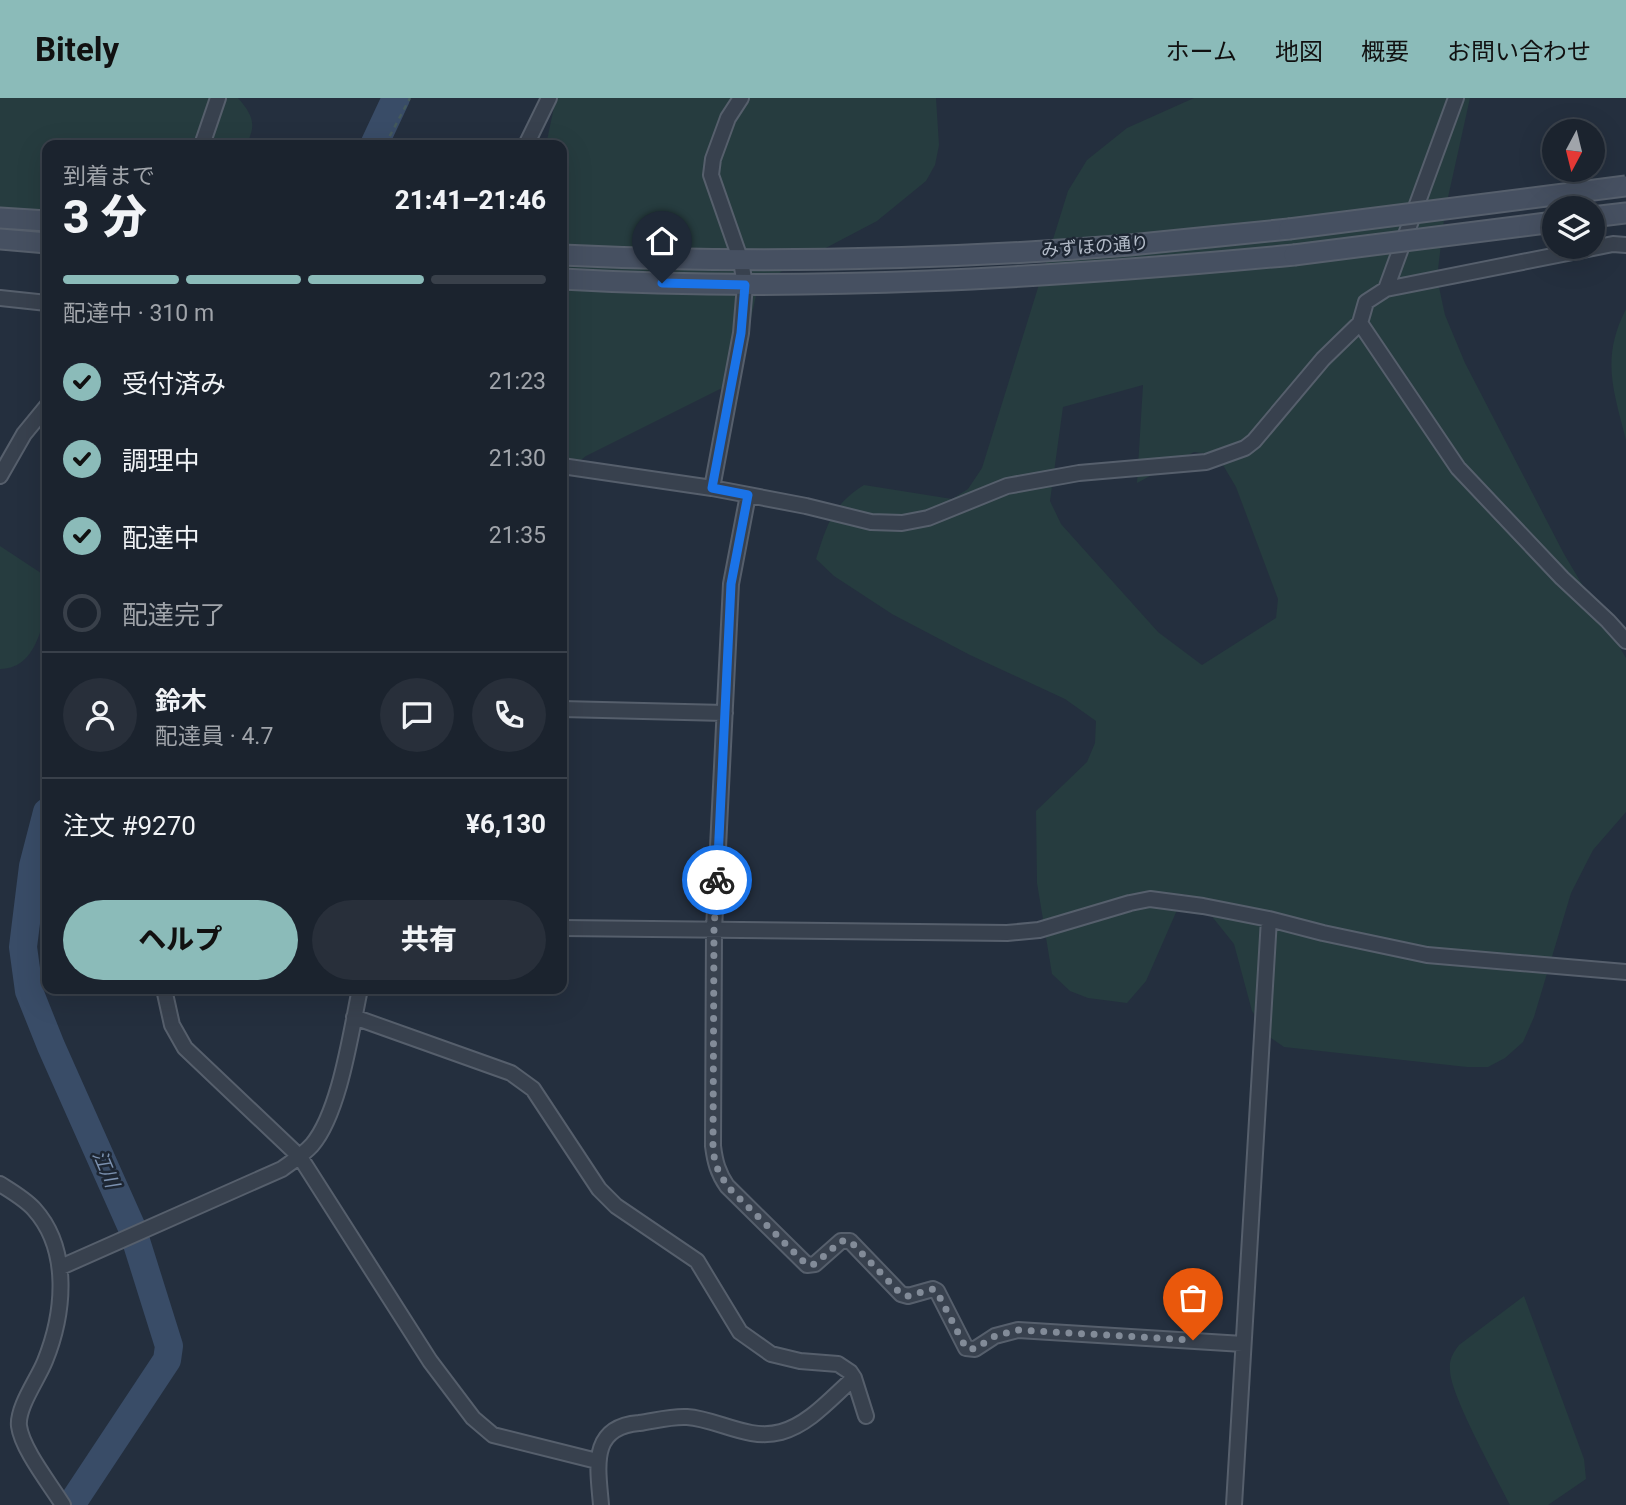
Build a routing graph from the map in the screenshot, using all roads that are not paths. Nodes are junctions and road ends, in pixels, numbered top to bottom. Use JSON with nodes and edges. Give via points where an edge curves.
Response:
{"nodes":[{"id":1,"x":218,"y":98,"type":"edge"},
{"id":2,"x":550,"y":98,"type":"edge"},
{"id":3,"x":741,"y":98,"type":"edge"},
{"id":4,"x":1456,"y":98,"type":"edge"},
{"id":5,"x":204,"y":140,"type":"edge"},
{"id":6,"x":529,"y":140,"type":"edge"},
{"id":7,"x":1626,"y":186,"type":"edge"},
{"id":8,"x":1626,"y":213,"type":"edge"},
{"id":9,"x":1605,"y":215,"type":"edge"},
{"id":10,"x":0,"y":218,"type":"edge"},
{"id":11,"x":42,"y":221,"type":"edge"},
{"id":12,"x":1542,"y":224,"type":"edge"},
{"id":13,"x":0,"y":239,"type":"edge"},
{"id":14,"x":42,"y":243,"type":"edge"},
{"id":15,"x":1626,"y":245,"type":"edge"},
{"id":16,"x":567,"y":255,"type":"edge"},
{"id":17,"x":741,"y":261,"type":"junction"},
{"id":18,"x":567,"y":279,"type":"edge"},
{"id":19,"x":745,"y":285,"type":"junction"},
{"id":20,"x":1386,"y":289,"type":"junction"},
{"id":21,"x":0,"y":299,"type":"edge"},
{"id":22,"x":42,"y":303,"type":"edge"},
{"id":23,"x":1360,"y":323,"type":"junction"},
{"id":24,"x":42,"y":412,"type":"edge"},
{"id":25,"x":567,"y":467,"type":"edge"},
{"id":26,"x":0,"y":475,"type":"edge"},
{"id":27,"x":712,"y":488,"type":"junction"},
{"id":28,"x":748,"y":495,"type":"junction"},
{"id":29,"x":1626,"y":641,"type":"edge"},
{"id":30,"x":567,"y":709,"type":"edge"},
{"id":31,"x":725,"y":713,"type":"junction"},
{"id":32,"x":1269,"y":919,"type":"junction"},
{"id":33,"x":567,"y":928,"type":"edge"},
{"id":34,"x":714,"y":929,"type":"junction"},
{"id":35,"x":1626,"y":972,"type":"edge"},
{"id":36,"x":165,"y":994,"type":"edge"},
{"id":37,"x":359,"y":994,"type":"edge"},
{"id":38,"x":354,"y":1017,"type":"junction"},
{"id":39,"x":300,"y":1157,"type":"junction"},
{"id":40,"x":0,"y":1184,"type":"edge"},
{"id":41,"x":61,"y":1267,"type":"junction"},
{"id":42,"x":1243,"y":1343,"type":"junction"},
{"id":43,"x":853,"y":1378,"type":"junction"},
{"id":44,"x":866,"y":1416,"type":"dead end"},
{"id":45,"x":597,"y":1461,"type":"junction"},
{"id":46,"x":63,"y":1505,"type":"edge"},
{"id":47,"x":601,"y":1505,"type":"edge"},
{"id":48,"x":1234,"y":1505,"type":"edge"}],
"edges":[{"from":1,"to":5,"type":"street"},
{"from":2,"to":6,"type":"street"},
{"from":3,"to":17,"type":"street","via":[[728,118],[711,175]]},
{"from":4,"to":20,"type":"street"},
{"from":7,"to":17,"type":"street","name":"みずほの通り","bridge":true,"via":[[1130,245]]},
{"from":8,"to":9,"type":"street"},
{"from":10,"to":11,"type":"street"},
{"from":12,"to":19,"type":"street","name":"みずほの通り","bridge":true,"via":[[1134,270]]},
{"from":13,"to":14,"type":"street"},
{"from":15,"to":20,"type":"street"},
{"from":16,"to":17,"type":"street","name":"みずほの通り"},
{"from":17,"to":19,"type":"street"},
{"from":18,"to":19,"type":"street","name":"みずほの通り"},
{"from":19,"to":27,"type":"street","via":[[741,333]]},
{"from":20,"to":23,"type":"street","via":[[1366,302]]},
{"from":21,"to":22,"type":"street"},
{"from":23,"to":28,"type":"street","via":[[1254,441],[1206,462],[1079,472],[1007,486],[928,518],[902,523],[871,522]]},
{"from":23,"to":29,"type":"street","via":[[1458,468]]},
{"from":24,"to":26,"type":"street"},
{"from":25,"to":27,"type":"street"},
{"from":27,"to":28,"type":"street"},
{"from":28,"to":31,"type":"street","via":[[731,584]]},
{"from":30,"to":31,"type":"street"},
{"from":31,"to":34,"type":"street"},
{"from":32,"to":34,"type":"street","via":[[1150,899],[1039,930],[1007,933]]},
{"from":32,"to":35,"type":"street","via":[[1427,955]]},
{"from":32,"to":42,"type":"street"},
{"from":33,"to":34,"type":"street"},
{"from":34,"to":42,"type":"street","via":[[715,1164],[727,1186],[807,1265],[815,1264],[841,1241],[850,1241],[901,1294],[937,1292],[966,1348],[975,1349],[995,1336],[1018,1330]]},
{"from":36,"to":39,"type":"street","via":[[172,1026],[185,1048]]},
{"from":37,"to":38,"type":"street"},
{"from":38,"to":39,"type":"street","via":[[330,1114]]},
{"from":38,"to":43,"type":"street","via":[[511,1073],[533,1089],[599,1189],[616,1206],[697,1261],[740,1332],[771,1354],[838,1364]]},
{"from":39,"to":41,"type":"street"},
{"from":39,"to":45,"type":"street","via":[[430,1361],[473,1418],[493,1435]]},
{"from":40,"to":41,"type":"street","via":[[33,1207],[48,1227]]},
{"from":41,"to":46,"type":"street","via":[[56,1326],[19,1425],[27,1448]]},
{"from":42,"to":48,"type":"street"},
{"from":43,"to":44,"type":"street"},
{"from":43,"to":45,"type":"street","via":[[807,1420],[780,1432],[749,1433],[686,1417],[628,1423],[606,1435]]},
{"from":45,"to":47,"type":"street"}]}
